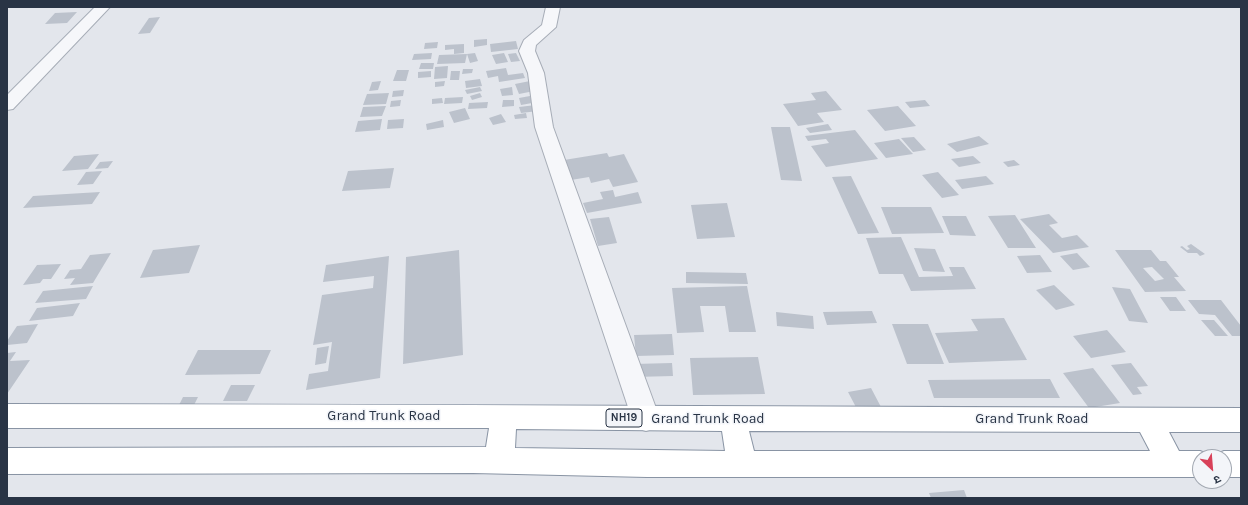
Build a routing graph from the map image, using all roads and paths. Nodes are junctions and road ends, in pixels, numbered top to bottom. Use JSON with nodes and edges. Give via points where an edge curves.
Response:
{"nodes":[{"id":1,"x":103,"y":7,"type":"edge"},
{"id":2,"x":553,"y":7,"type":"edge"},
{"id":3,"x":7,"y":105,"type":"edge"},
{"id":4,"x":7,"y":416,"type":"edge"},
{"id":5,"x":504,"y":416,"type":"junction"},
{"id":6,"x":646,"y":419,"type":"junction"},
{"id":7,"x":732,"y":419,"type":"junction"},
{"id":8,"x":1148,"y":419,"type":"junction"},
{"id":9,"x":1241,"y":420,"type":"edge"},
{"id":10,"x":7,"y":461,"type":"edge"},
{"id":11,"x":499,"y":461,"type":"junction"},
{"id":12,"x":742,"y":464,"type":"junction"},
{"id":13,"x":1171,"y":464,"type":"junction"},
{"id":14,"x":1192,"y":464,"type":"edge"}],
"edges":[{"from":1,"to":3,"type":"street"},
{"from":2,"to":6,"type":"street","via":[[549,27],[529,43],[527,50],[536,73],[544,127]]},
{"from":4,"to":5,"type":"highway","name":"Grand Trunk Road","number":"NH19"},
{"from":5,"to":6,"type":"highway","name":"Grand Trunk Road","number":"NH19"},
{"from":5,"to":11,"type":"highway"},
{"from":6,"to":7,"type":"highway","name":"Grand Trunk Road","number":"NH19"},
{"from":7,"to":8,"type":"highway","name":"Grand Trunk Road","number":"NH19"},
{"from":7,"to":12,"type":"highway"},
{"from":8,"to":9,"type":"highway","name":"Grand Trunk Road","number":"NH19"},
{"from":8,"to":13,"type":"highway"},
{"from":10,"to":11,"type":"highway"},
{"from":11,"to":12,"type":"highway"},
{"from":12,"to":13,"type":"highway"},
{"from":13,"to":14,"type":"highway"}]}
